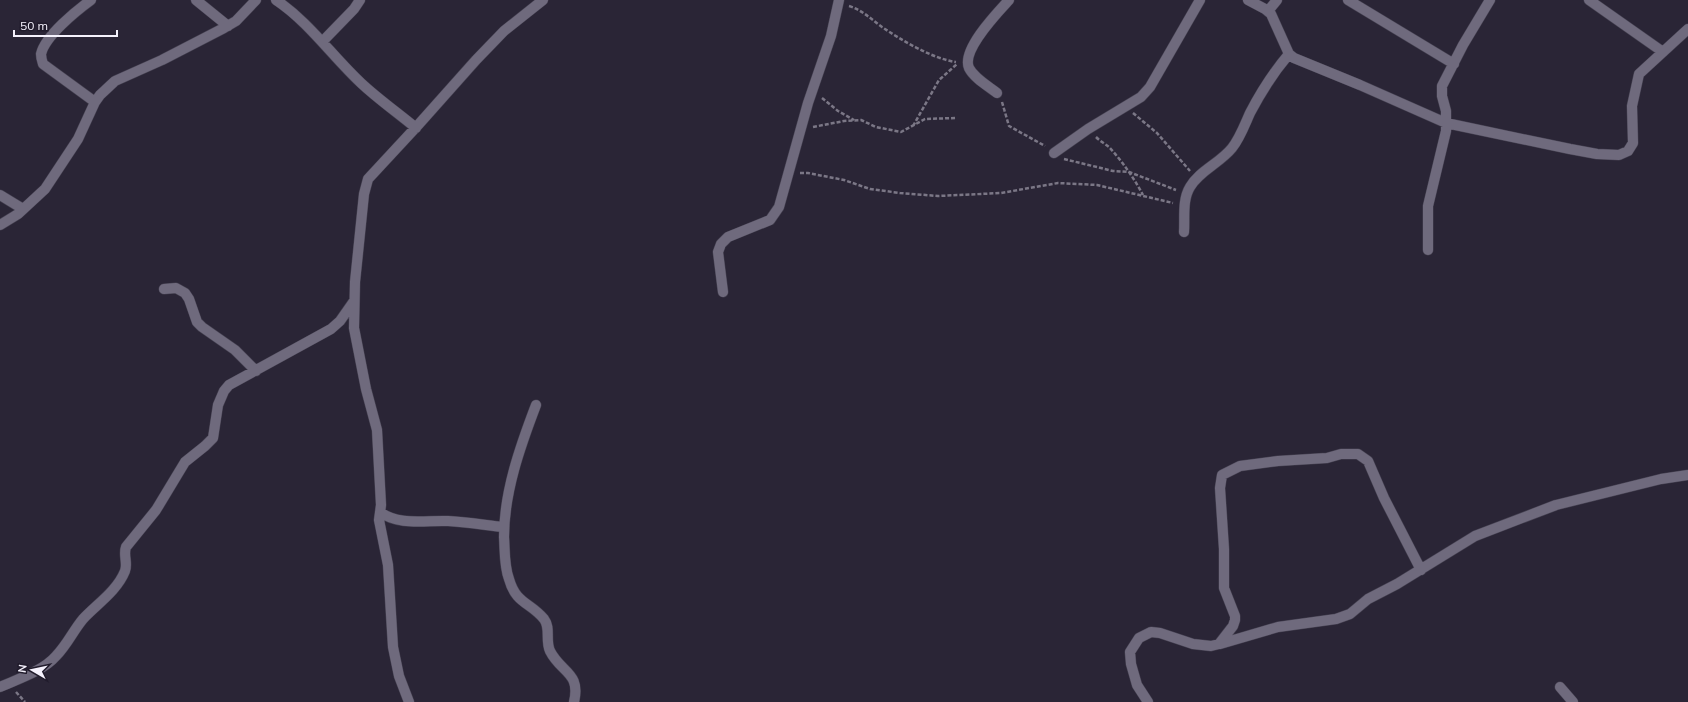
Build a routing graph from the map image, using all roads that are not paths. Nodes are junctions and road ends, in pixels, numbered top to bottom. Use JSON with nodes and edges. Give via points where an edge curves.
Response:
{"nodes":[{"id":1,"x":91,"y":0,"type":"edge"},
{"id":2,"x":196,"y":0,"type":"edge"},
{"id":3,"x":256,"y":0,"type":"edge"},
{"id":4,"x":276,"y":0,"type":"edge"},
{"id":5,"x":360,"y":0,"type":"edge"},
{"id":6,"x":543,"y":0,"type":"edge"},
{"id":7,"x":1009,"y":0,"type":"edge"},
{"id":8,"x":1200,"y":0,"type":"edge"},
{"id":9,"x":1248,"y":0,"type":"edge"},
{"id":10,"x":1277,"y":0,"type":"edge"},
{"id":11,"x":1348,"y":0,"type":"edge"},
{"id":12,"x":1490,"y":0,"type":"edge"},
{"id":13,"x":1589,"y":0,"type":"edge"},
{"id":14,"x":839,"y":1,"type":"edge"},
{"id":15,"x":1268,"y":11,"type":"junction"},
{"id":16,"x":228,"y":26,"type":"junction"},
{"id":17,"x":1688,"y":29,"type":"edge"},
{"id":18,"x":322,"y":42,"type":"junction"},
{"id":19,"x":1663,"y":52,"type":"junction"},
{"id":20,"x":1289,"y":54,"type":"junction"},
{"id":21,"x":1454,"y":64,"type":"junction"},
{"id":22,"x":997,"y":93,"type":"road end"},
{"id":23,"x":95,"y":102,"type":"junction"},
{"id":24,"x":1446,"y":123,"type":"junction"},
{"id":25,"x":416,"y":128,"type":"junction"},
{"id":26,"x":1054,"y":153,"type":"road end"},
{"id":27,"x":0,"y":195,"type":"edge"},
{"id":28,"x":23,"y":210,"type":"junction"},
{"id":29,"x":0,"y":225,"type":"edge"},
{"id":30,"x":1184,"y":232,"type":"dead end"},
{"id":31,"x":1428,"y":250,"type":"dead end"},
{"id":32,"x":164,"y":289,"type":"dead end"},
{"id":33,"x":723,"y":292,"type":"dead end"},
{"id":34,"x":354,"y":301,"type":"junction"},
{"id":35,"x":256,"y":371,"type":"junction"},
{"id":36,"x":536,"y":405,"type":"dead end"},
{"id":37,"x":1688,"y":475,"type":"edge"},
{"id":38,"x":380,"y":512,"type":"junction"},
{"id":39,"x":504,"y":527,"type":"junction"},
{"id":40,"x":1421,"y":570,"type":"junction"},
{"id":41,"x":1219,"y":644,"type":"junction"},
{"id":42,"x":0,"y":687,"type":"edge"},
{"id":43,"x":1560,"y":687,"type":"dead end"},
{"id":44,"x":409,"y":702,"type":"edge"},
{"id":45,"x":574,"y":702,"type":"edge"},
{"id":46,"x":1148,"y":702,"type":"edge"},
{"id":47,"x":1573,"y":702,"type":"edge"}],
"edges":[{"from":1,"to":23,"type":"street","via":[[58,28],[46,44],[41,57],[43,64]]},
{"from":2,"to":16,"type":"street"},
{"from":3,"to":16,"type":"street"},
{"from":4,"to":18,"type":"street"},
{"from":5,"to":18,"type":"street"},
{"from":6,"to":25,"type":"street","via":[[504,31]]},
{"from":7,"to":22,"type":"street","via":[[986,26],[970,51],[968,63],[974,75]]},
{"from":8,"to":26,"type":"street","via":[[1150,87],[1141,97],[1088,128]]},
{"from":9,"to":15,"type":"street"},
{"from":10,"to":15,"type":"street"},
{"from":11,"to":21,"type":"street"},
{"from":12,"to":21,"type":"street"},
{"from":13,"to":19,"type":"street"},
{"from":14,"to":33,"type":"street","via":[[784,193],[775,214],[764,223],[728,237],[721,244],[718,252]]},
{"from":15,"to":20,"type":"street"},
{"from":16,"to":23,"type":"street","via":[[115,81]]},
{"from":17,"to":19,"type":"street"},
{"from":18,"to":25,"type":"street","via":[[361,83]]},
{"from":19,"to":24,"type":"street","via":[[1640,74],[1632,106],[1634,143],[1628,151],[1619,155],[1597,154]]},
{"from":20,"to":24,"type":"street"},
{"from":20,"to":30,"type":"street","via":[[1272,75],[1232,148],[1190,186],[1185,206]]},
{"from":21,"to":24,"type":"street","via":[[1441,90]]},
{"from":23,"to":28,"type":"street","via":[[78,139],[45,189]]},
{"from":24,"to":31,"type":"street","via":[[1444,144],[1428,206]]},
{"from":25,"to":34,"type":"street","via":[[368,178],[363,201]]},
{"from":27,"to":28,"type":"street"},
{"from":28,"to":29,"type":"street"},
{"from":32,"to":35,"type":"street","via":[[176,288],[185,293],[197,322],[236,350]]},
{"from":34,"to":35,"type":"street","via":[[331,329]]},
{"from":34,"to":38,"type":"street","via":[[354,328],[377,430]]},
{"from":35,"to":42,"type":"street","via":[[229,385],[224,391],[218,405],[213,438],[185,462],[156,510],[126,547],[126,568],[111,592],[84,618],[56,657],[33,672]]},
{"from":36,"to":39,"type":"street","via":[[522,441],[506,503]]},
{"from":37,"to":40,"type":"street","via":[[1639,484],[1556,505],[1476,536]]},
{"from":38,"to":39,"type":"street","via":[[387,517],[408,521],[448,521]]},
{"from":38,"to":44,"type":"street","via":[[379,520],[388,565],[393,647],[399,676]]},
{"from":39,"to":45,"type":"street","via":[[504,550],[512,588],[517,597],[546,622],[550,650],[576,686]]},
{"from":40,"to":41,"type":"street","via":[[1368,599],[1350,614],[1336,619],[1278,627]]},
{"from":40,"to":41,"type":"street","via":[[1368,461],[1358,454],[1278,461],[1231,469],[1222,475],[1220,488],[1224,588],[1235,620]]},
{"from":41,"to":46,"type":"street","via":[[1193,644],[1152,632],[1139,638],[1130,652],[1131,664],[1137,685]]},
{"from":43,"to":47,"type":"street"}]}
